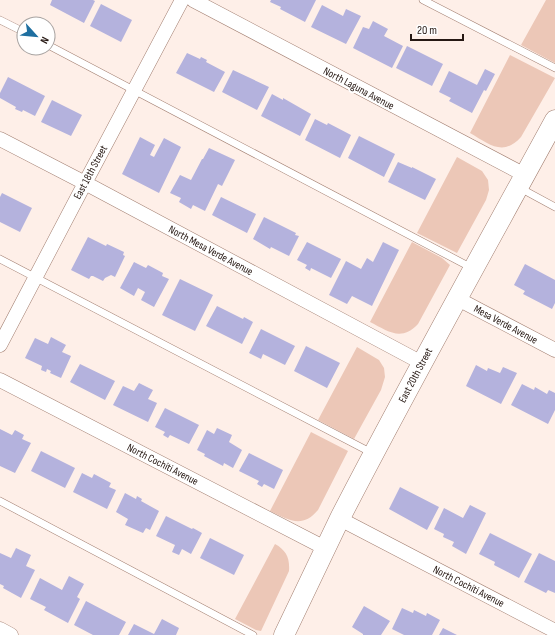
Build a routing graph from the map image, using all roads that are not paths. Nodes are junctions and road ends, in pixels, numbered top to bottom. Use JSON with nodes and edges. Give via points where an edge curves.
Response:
{"nodes":[{"id":1,"x":182,"y":0,"type":"edge"},
{"id":2,"x":193,"y":0,"type":"edge"},
{"id":3,"x":423,"y":0,"type":"edge"},
{"id":4,"x":0,"y":20,"type":"edge"},
{"id":5,"x":16,"y":28,"type":"edge"},
{"id":6,"x":56,"y":49,"type":"edge"},
{"id":7,"x":555,"y":68,"type":"edge"},
{"id":8,"x":134,"y":90,"type":"junction"},
{"id":9,"x":555,"y":120,"type":"edge"},
{"id":10,"x":0,"y":139,"type":"edge"},
{"id":11,"x":521,"y":181,"type":"junction"},
{"id":12,"x":85,"y":182,"type":"junction"},
{"id":13,"x":555,"y":207,"type":"edge"},
{"id":14,"x":0,"y":259,"type":"edge"},
{"id":15,"x":474,"y":270,"type":"junction"},
{"id":16,"x":35,"y":277,"type":"junction"},
{"id":17,"x":458,"y":299,"type":"junction"},
{"id":18,"x":0,"y":345,"type":"edge"},
{"id":19,"x":555,"y":350,"type":"edge"},
{"id":20,"x":422,"y":363,"type":"junction"},
{"id":21,"x":0,"y":380,"type":"edge"},
{"id":22,"x":374,"y":454,"type":"junction"},
{"id":23,"x":0,"y":501,"type":"edge"},
{"id":24,"x":340,"y":519,"type":"junction"},
{"id":25,"x":326,"y":548,"type":"junction"},
{"id":26,"x":0,"y":629,"type":"edge"},
{"id":27,"x":555,"y":631,"type":"edge"},
{"id":28,"x":11,"y":635,"type":"edge"},
{"id":29,"x":253,"y":635,"type":"edge"},
{"id":30,"x":284,"y":635,"type":"edge"}],
"edges":[{"from":1,"to":8,"type":"street","name":"East 18th Street"},
{"from":2,"to":11,"type":"street","name":"North Laguna Avenue"},
{"from":3,"to":7,"type":"lane"},
{"from":4,"to":5,"type":"lane"},
{"from":6,"to":8,"type":"lane"},
{"from":8,"to":12,"type":"street","name":"East 18th Street"},
{"from":8,"to":15,"type":"lane"},
{"from":9,"to":11,"type":"main road","name":"East 20th Street"},
{"from":10,"to":12,"type":"street","name":"North Mesa Verde Avenue"},
{"from":11,"to":13,"type":"lane"},
{"from":11,"to":15,"type":"main road","name":"East 20th Street"},
{"from":12,"to":16,"type":"street","name":"East 18th Street"},
{"from":12,"to":20,"type":"street","name":"North Mesa Verde Avenue"},
{"from":14,"to":16,"type":"lane"},
{"from":15,"to":17,"type":"main road","name":"East 20th Street"},
{"from":16,"to":18,"type":"street","name":"East 18th Street"},
{"from":16,"to":22,"type":"lane"},
{"from":17,"to":19,"type":"street","name":"Mesa Verde Avenue"},
{"from":17,"to":20,"type":"main road","name":"East 20th Street"},
{"from":20,"to":22,"type":"main road","name":"East 20th Street"},
{"from":21,"to":25,"type":"street","name":"North Cochiti Avenue"},
{"from":22,"to":24,"type":"main road","name":"East 20th Street"},
{"from":23,"to":29,"type":"lane"},
{"from":24,"to":25,"type":"main road","name":"East 20th Street"},
{"from":24,"to":27,"type":"street","name":"North Cochiti Avenue"},
{"from":25,"to":30,"type":"main road","name":"East 20th Street"},
{"from":26,"to":28,"type":"street"}]}
